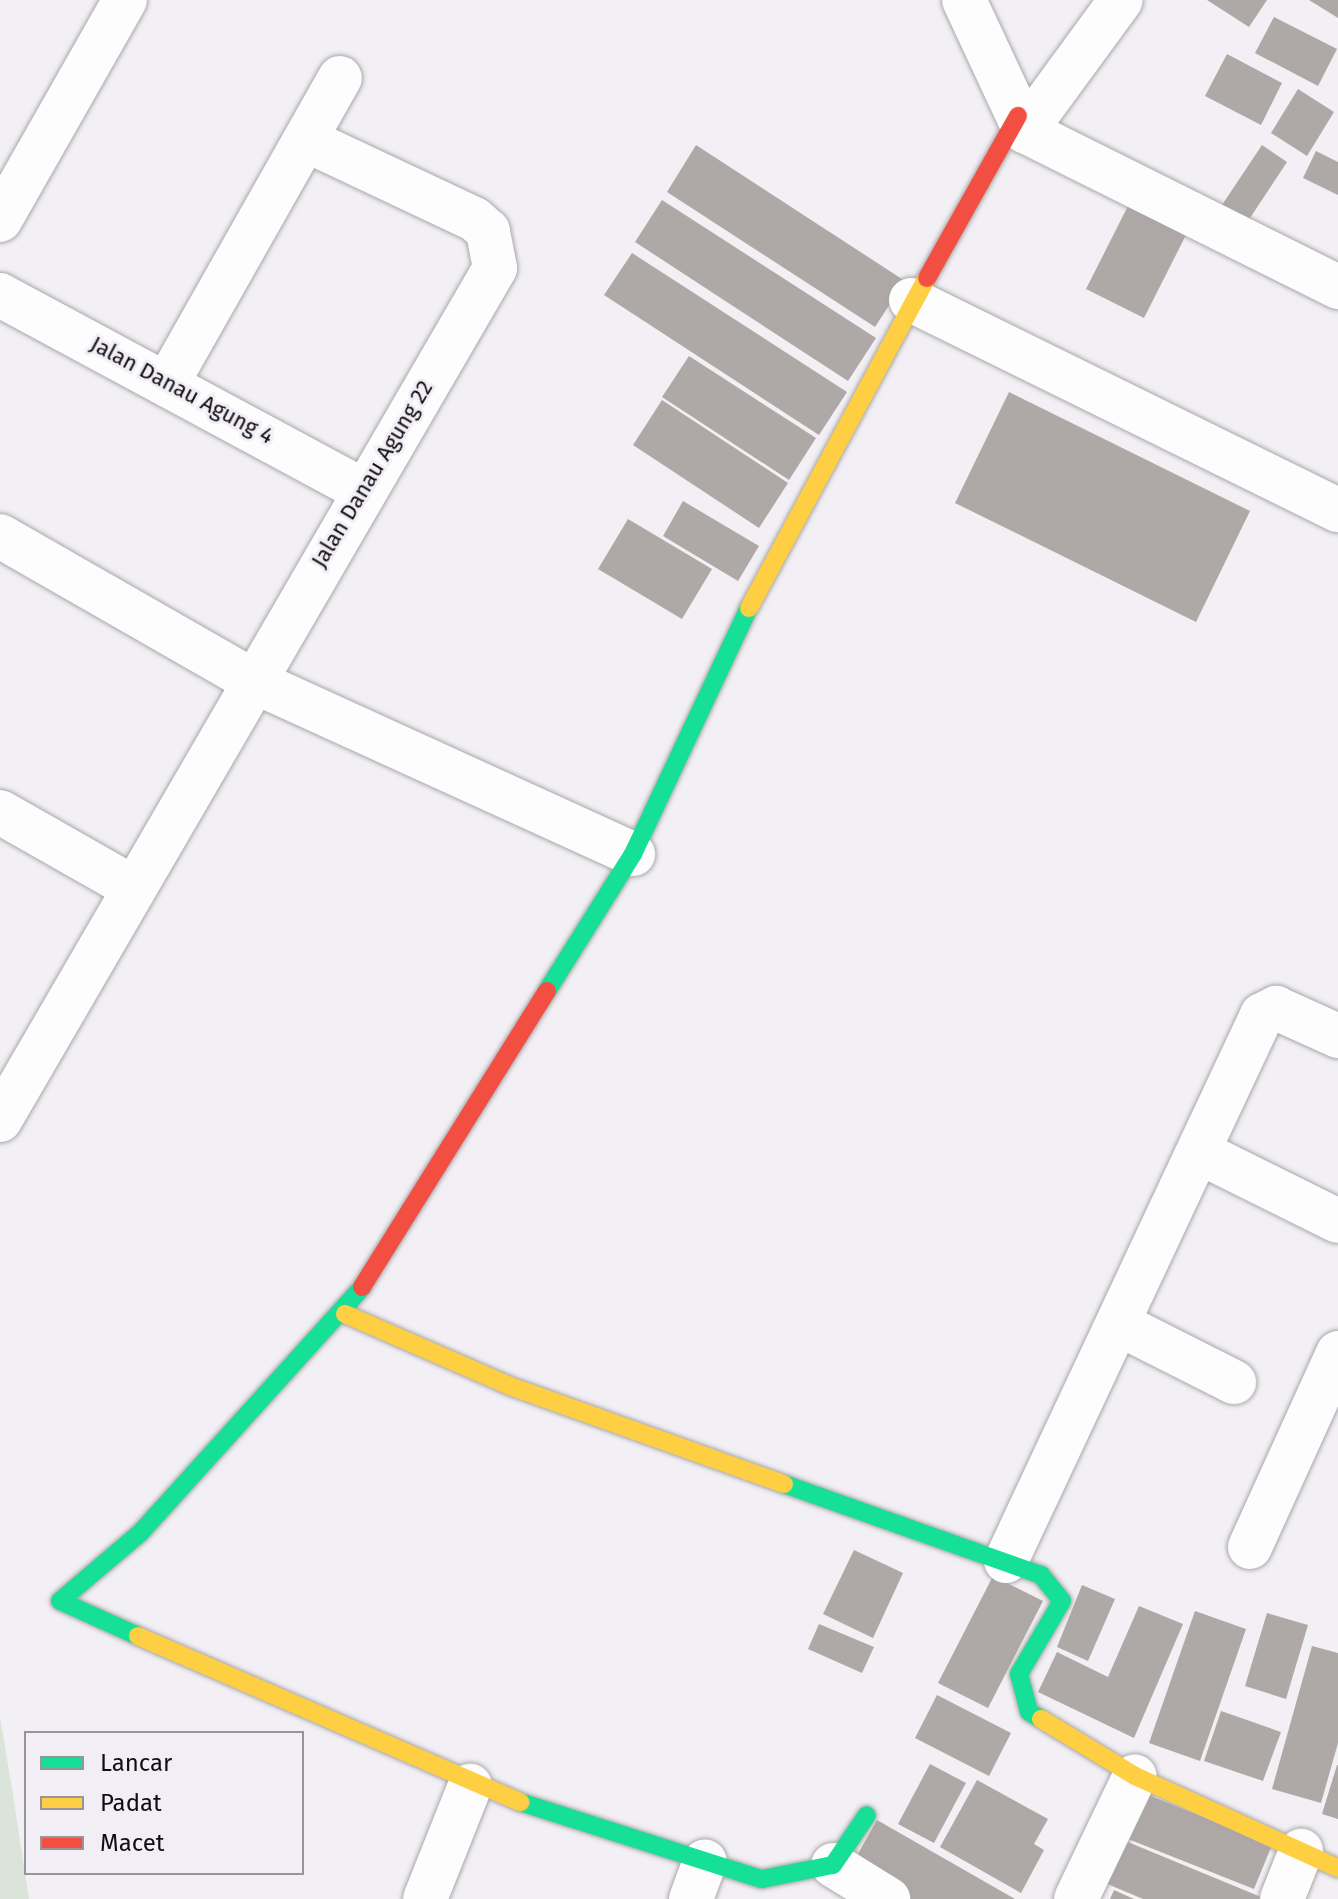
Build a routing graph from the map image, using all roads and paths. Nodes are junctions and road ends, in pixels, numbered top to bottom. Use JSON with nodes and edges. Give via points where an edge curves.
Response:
{"nodes":[{"id":1,"x":125,"y":0,"type":"edge"},
{"id":2,"x":964,"y":0,"type":"edge"},
{"id":3,"x":1121,"y":0,"type":"edge"},
{"id":4,"x":340,"y":78,"type":"dead end"},
{"id":5,"x":1022,"y":124,"type":"junction"},
{"id":6,"x":310,"y":142,"type":"junction"},
{"id":7,"x":0,"y":220,"type":"edge"},
{"id":8,"x":1335,"y":279,"type":"edge"},
{"id":9,"x":0,"y":295,"type":"edge"},
{"id":10,"x":911,"y":300,"type":"junction"},
{"id":11,"x":169,"y":380,"type":"junction"},
{"id":12,"x":361,"y":489,"type":"junction"},
{"id":13,"x":1338,"y":510,"type":"edge"},
{"id":14,"x":0,"y":536,"type":"edge"},
{"id":15,"x":251,"y":680,"type":"junction"},
{"id":16,"x":0,"y":812,"type":"edge"},
{"id":17,"x":633,"y":854,"type":"junction"},
{"id":18,"x":132,"y":887,"type":"junction"},
{"id":19,"x":1338,"y":1036,"type":"edge"},
{"id":20,"x":0,"y":1120,"type":"edge"},
{"id":21,"x":1199,"y":1152,"type":"junction"},
{"id":22,"x":1338,"y":1221,"type":"edge"},
{"id":23,"x":345,"y":1314,"type":"junction"},
{"id":24,"x":1119,"y":1324,"type":"junction"},
{"id":25,"x":1338,"y":1353,"type":"edge"},
{"id":26,"x":1234,"y":1382,"type":"dead end"},
{"id":27,"x":1250,"y":1547,"type":"dead end"},
{"id":28,"x":1006,"y":1561,"type":"junction"},
{"id":29,"x":1135,"y":1776,"type":"junction"},
{"id":30,"x":470,"y":1786,"type":"junction"},
{"id":31,"x":867,"y":1815,"type":"dead end"},
{"id":32,"x":1320,"y":1860,"type":"edge"},
{"id":33,"x":833,"y":1865,"type":"junction"},
{"id":34,"x":698,"y":1880,"type":"edge"},
{"id":35,"x":425,"y":1899,"type":"edge"},
{"id":36,"x":888,"y":1899,"type":"edge"},
{"id":37,"x":1076,"y":1899,"type":"edge"},
{"id":38,"x":1282,"y":1899,"type":"edge"}],
"edges":[{"from":1,"to":7,"type":"street"},
{"from":2,"to":5,"type":"street"},
{"from":3,"to":5,"type":"street"},
{"from":4,"to":6,"type":"street"},
{"from":5,"to":8,"type":"street"},
{"from":5,"to":10,"type":"street"},
{"from":6,"to":11,"type":"street"},
{"from":6,"to":12,"type":"street","name":"Jalan Danau Agung 22","via":[[474,219],[495,247],[486,287]]},
{"from":9,"to":11,"type":"street","name":"Jalan Danau Agung 4"},
{"from":10,"to":13,"type":"street"},
{"from":10,"to":17,"type":"street","via":[[786,528]]},
{"from":11,"to":12,"type":"street","name":"Jalan Danau Agung 4"},
{"from":12,"to":15,"type":"street","name":"Jalan Danau Agung 22"},
{"from":14,"to":15,"type":"street"},
{"from":15,"to":17,"type":"street"},
{"from":15,"to":18,"type":"street","name":"Jalan Danau Agung 22"},
{"from":16,"to":18,"type":"street"},
{"from":17,"to":23,"type":"street"},
{"from":18,"to":20,"type":"street","name":"Jalan Danau Agung 22"},
{"from":19,"to":21,"type":"street","via":[[1276,1008],[1262,1015]]},
{"from":21,"to":22,"type":"street"},
{"from":21,"to":24,"type":"street"},
{"from":23,"to":28,"type":"street","via":[[510,1386]]},
{"from":23,"to":30,"type":"street","via":[[141,1532],[60,1601]]},
{"from":24,"to":26,"type":"street"},
{"from":24,"to":28,"type":"street"},
{"from":25,"to":27,"type":"street"},
{"from":28,"to":29,"type":"street","via":[[1050,1581],[1062,1601],[1019,1674],[1020,1699]]},
{"from":29,"to":32,"type":"street"},
{"from":29,"to":37,"type":"street"},
{"from":30,"to":34,"type":"street"},
{"from":30,"to":35,"type":"street"},
{"from":31,"to":33,"type":"street"},
{"from":32,"to":38,"type":"street"},
{"from":33,"to":34,"type":"street","via":[[762,1879]]},
{"from":33,"to":36,"type":"street"}]}
